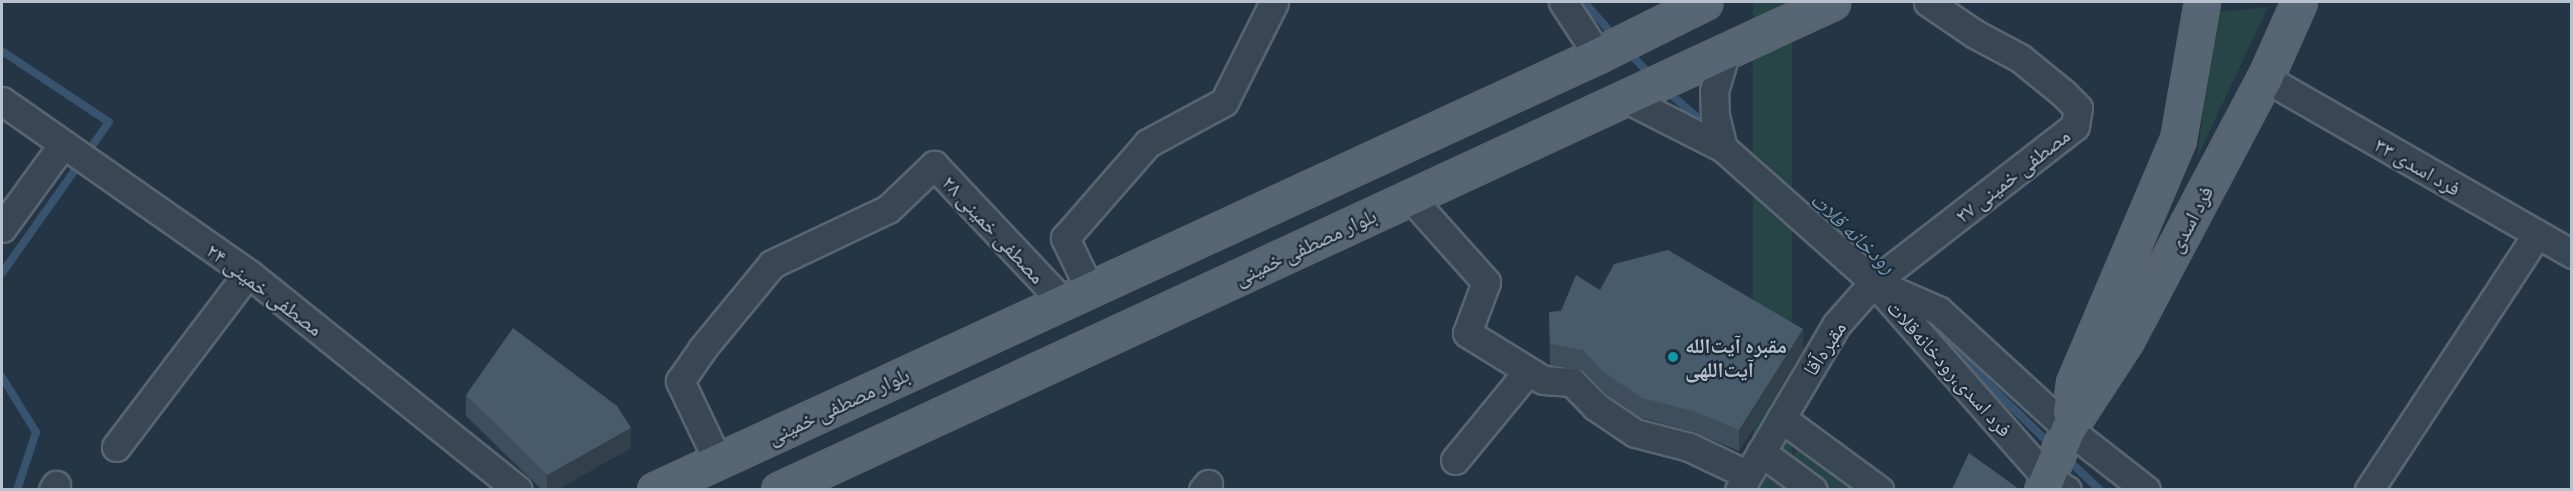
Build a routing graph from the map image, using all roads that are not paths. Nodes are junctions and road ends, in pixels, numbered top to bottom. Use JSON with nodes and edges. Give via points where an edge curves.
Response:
{"nodes":[{"id":1,"x":1274,"y":2,"type":"edge"},
{"id":2,"x":1563,"y":2,"type":"edge"},
{"id":3,"x":1705,"y":2,"type":"edge"},
{"id":4,"x":1832,"y":2,"type":"edge"},
{"id":5,"x":1929,"y":2,"type":"edge"},
{"id":6,"x":2181,"y":2,"type":"edge"},
{"id":7,"x":2202,"y":2,"type":"edge"},
{"id":8,"x":2299,"y":2,"type":"edge"},
{"id":9,"x":2196,"y":44,"type":"junction"},
{"id":10,"x":1725,"y":51,"type":"junction"},
{"id":11,"x":1600,"y":54,"type":"junction"},
{"id":12,"x":2265,"y":78,"type":"junction"},
{"id":13,"x":1624,"y":97,"type":"junction"},
{"id":14,"x":2,"y":101,"type":"edge"},
{"id":15,"x":63,"y":144,"type":"junction"},
{"id":16,"x":1723,"y":148,"type":"junction"},
{"id":17,"x":1410,"y":197,"type":"junction"},
{"id":18,"x":2,"y":228,"type":"edge"},
{"id":19,"x":2536,"y":234,"type":"junction"},
{"id":20,"x":2571,"y":254,"type":"edge"},
{"id":21,"x":248,"y":273,"type":"junction"},
{"id":22,"x":1874,"y":282,"type":"junction"},
{"id":23,"x":1076,"y":296,"type":"junction"},
{"id":24,"x":1528,"y":371,"type":"junction"},
{"id":25,"x":1791,"y":426,"type":"junction"},
{"id":26,"x":2068,"y":429,"type":"junction"},
{"id":27,"x":756,"y":443,"type":"junction"},
{"id":28,"x":116,"y":447,"type":"dead end"},
{"id":29,"x":1455,"y":460,"type":"dead end"},
{"id":30,"x":718,"y":461,"type":"junction"},
{"id":31,"x":1757,"y":470,"type":"edge"},
{"id":32,"x":2052,"y":485,"type":"edge"},
{"id":33,"x":518,"y":489,"type":"edge"},
{"id":34,"x":656,"y":489,"type":"edge"},
{"id":35,"x":777,"y":489,"type":"edge"},
{"id":36,"x":1813,"y":489,"type":"edge"},
{"id":37,"x":1879,"y":489,"type":"edge"},
{"id":38,"x":2146,"y":489,"type":"edge"},
{"id":39,"x":2369,"y":489,"type":"edge"}],
"edges":[{"from":1,"to":23,"type":"street","via":[[1224,102],[1148,143],[1065,238]]},
{"from":2,"to":11,"type":"street"},
{"from":3,"to":11,"type":"main road","name":"بلوار مصطفی خمینی"},
{"from":4,"to":10,"type":"main road","name":"بلوار مصطفی خمینی"},
{"from":5,"to":22,"type":"street","name":"مصطفی خمینی ۲۷","via":[[1975,34],[2020,58],[2063,93],[2078,108],[2075,126]]},
{"from":6,"to":9,"type":"main road"},
{"from":7,"to":9,"type":"main road","name":"فرد اسدی"},
{"from":8,"to":12,"type":"main road","name":"فرد اسدی"},
{"from":9,"to":26,"type":"main road","name":"فرد اسدی","via":[[2178,138],[2074,383]]},
{"from":10,"to":13,"type":"main road","name":"بلوار مصطفی خمینی"},
{"from":10,"to":16,"type":"street","via":[[1714,91],[1715,117]]},
{"from":11,"to":23,"type":"main road","name":"بلوار مصطفی خمینی"},
{"from":12,"to":19,"type":"street","name":"فرد اسدی ۳۳"},
{"from":12,"to":26,"type":"main road","name":"فرد اسدی","via":[[2126,340]]},
{"from":13,"to":16,"type":"street"},
{"from":13,"to":17,"type":"main road","name":"بلوار مصطفی خمینی"},
{"from":14,"to":15,"type":"street","name":"مصطفی خمینی ۲۴"},
{"from":15,"to":18,"type":"street"},
{"from":15,"to":21,"type":"street","name":"مصطفی خمینی ۲۴"},
{"from":16,"to":22,"type":"street"},
{"from":17,"to":24,"type":"street","via":[[1486,282],[1467,333]]},
{"from":17,"to":35,"type":"main road","name":"بلوار مصطفی خمینی"},
{"from":19,"to":20,"type":"street","name":"فرد اسدی ۳۳"},
{"from":19,"to":39,"type":"street"},
{"from":21,"to":28,"type":"street"},
{"from":21,"to":33,"type":"street","name":"مصطفی خمینی ۲۴"},
{"from":22,"to":25,"type":"street","name":"مقبره‌آقا","via":[[1836,326]]},
{"from":22,"to":26,"type":"street","name":"فرد اسدی،رودخانه‌قلات","via":[[1938,310]]},
{"from":22,"to":32,"type":"street","name":"فرد اسدی،رودخانه‌قلات"},
{"from":23,"to":27,"type":"main road","name":"بلوار مصطفی خمینی"},
{"from":23,"to":30,"type":"street","name":"مصطفی خمینی ۲۸","via":[[934,165],[888,209],[772,264],[680,381]]},
{"from":24,"to":29,"type":"street"},
{"from":24,"to":31,"type":"street","via":[[1542,380],[1572,382],[1595,406],[1635,433]]},
{"from":25,"to":31,"type":"street","name":"مقبره‌آقا"},
{"from":25,"to":37,"type":"street"},
{"from":26,"to":32,"type":"main road","name":"فرد اسدی"},
{"from":26,"to":38,"type":"street","name":"فرد اسدی،رودخانه‌قلات"},
{"from":27,"to":30,"type":"main road","name":"بلوار مصطفی خمینی"},
{"from":27,"to":35,"type":"main road"},
{"from":30,"to":34,"type":"main road","name":"بلوار مصطفی خمینی"},
{"from":31,"to":36,"type":"street"}]}
